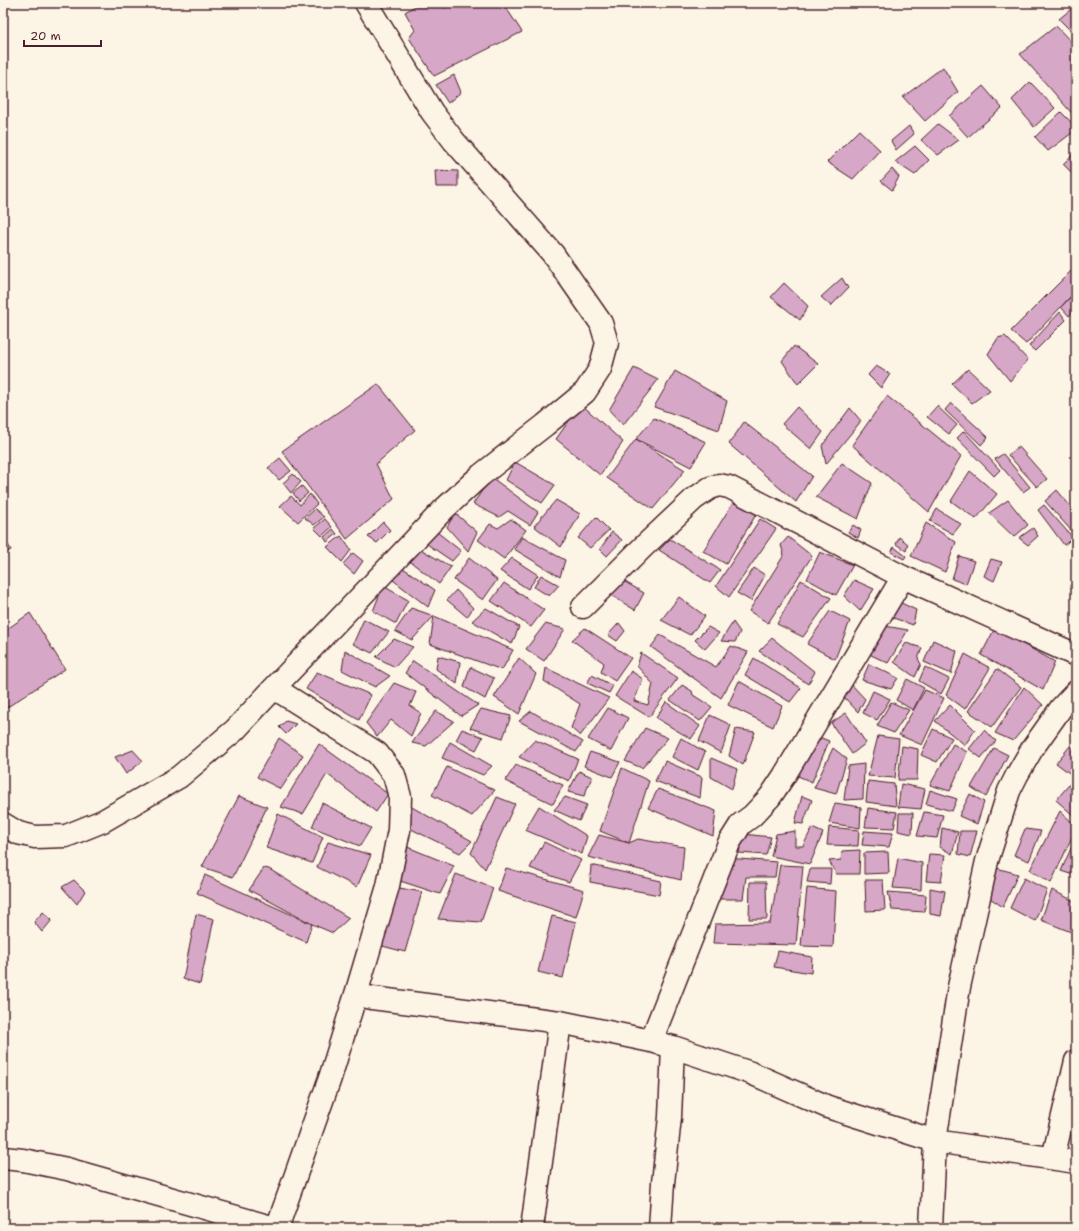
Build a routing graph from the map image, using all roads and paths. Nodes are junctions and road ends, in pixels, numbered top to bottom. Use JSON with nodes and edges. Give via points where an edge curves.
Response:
{"nodes":[{"id":1,"x":366,"y":3,"type":"edge"},
{"id":2,"x":903,"y":577,"type":"junction"},
{"id":3,"x":583,"y":607,"type":"dead end"},
{"id":4,"x":1076,"y":656,"type":"edge"},
{"id":5,"x":274,"y":688,"type":"junction"},
{"id":6,"x":1076,"y":692,"type":"edge"},
{"id":7,"x":3,"y":824,"type":"edge"},
{"id":8,"x":356,"y":994,"type":"junction"},
{"id":9,"x":560,"y":1022,"type":"junction"},
{"id":10,"x":651,"y":1041,"type":"junction"},
{"id":11,"x":673,"y":1047,"type":"junction"},
{"id":12,"x":1076,"y":1061,"type":"edge"},
{"id":13,"x":935,"y":1141,"type":"junction"},
{"id":14,"x":3,"y":1158,"type":"edge"},
{"id":15,"x":1053,"y":1158,"type":"junction"},
{"id":16,"x":1076,"y":1162,"type":"edge"},
{"id":17,"x":276,"y":1228,"type":"edge"},
{"id":18,"x":532,"y":1228,"type":"edge"},
{"id":19,"x":660,"y":1228,"type":"edge"},
{"id":20,"x":930,"y":1228,"type":"edge"}],
"edges":[{"from":1,"to":5,"type":"street","via":[[432,112],[454,142],[553,254],[601,323],[607,343],[600,369],[585,392],[481,475],[444,509]]},
{"from":2,"to":3,"type":"street","via":[[729,487],[719,485],[694,499]]},
{"from":2,"to":4,"type":"street"},
{"from":2,"to":10,"type":"street","via":[[784,776],[770,797],[741,824],[729,843]]},
{"from":5,"to":7,"type":"street","via":[[235,730],[179,777],[103,821],[66,836],[35,837],[18,833]]},
{"from":5,"to":8,"type":"street","via":[[377,753],[394,774],[400,797],[399,830],[388,886]]},
{"from":6,"to":13,"type":"street","via":[[1061,708],[1017,775],[987,861],[959,987]]},
{"from":8,"to":9,"type":"street"},
{"from":8,"to":17,"type":"street","via":[[330,1078]]},
{"from":9,"to":10,"type":"street"},
{"from":9,"to":18,"type":"street"},
{"from":10,"to":11,"type":"street"},
{"from":11,"to":13,"type":"street","via":[[751,1072],[828,1107]]},
{"from":11,"to":19,"type":"street","via":[[670,1117]]},
{"from":12,"to":15,"type":"street"},
{"from":13,"to":15,"type":"street"},
{"from":13,"to":20,"type":"street"},
{"from":14,"to":17,"type":"street","via":[[67,1169]]},
{"from":15,"to":16,"type":"street"}]}
